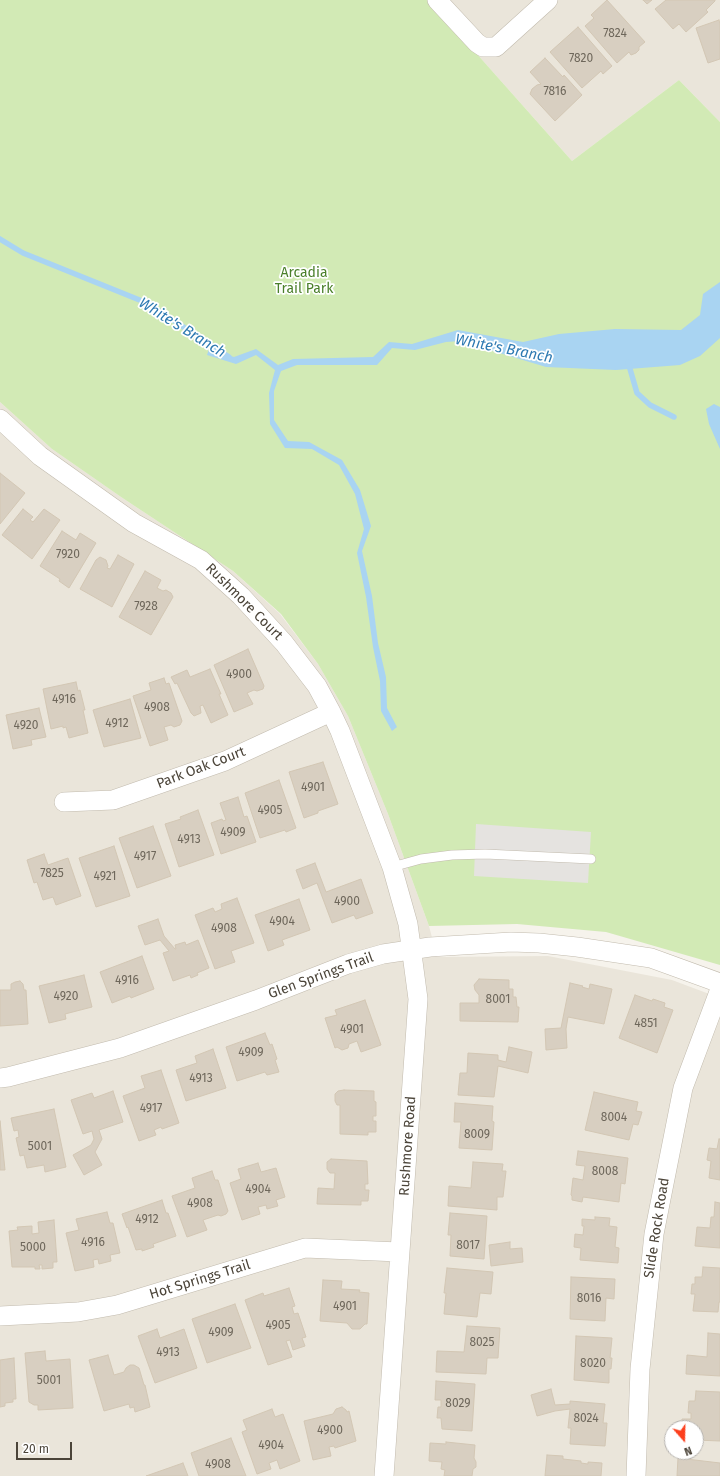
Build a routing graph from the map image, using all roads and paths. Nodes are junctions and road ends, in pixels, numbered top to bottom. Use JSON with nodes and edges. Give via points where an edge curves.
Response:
{"nodes":[{"id":1,"x":437,"y":0,"type":"edge"},
{"id":2,"x":548,"y":0,"type":"edge"},
{"id":3,"x":0,"y":419,"type":"edge"},
{"id":4,"x":331,"y":712,"type":"junction"},
{"id":5,"x":64,"y":802,"type":"dead end"},
{"id":6,"x":375,"y":821,"type":"joint"},
{"id":7,"x":591,"y":859,"type":"dead end"},
{"id":8,"x":392,"y":867,"type":"junction"},
{"id":9,"x":412,"y":949,"type":"junction"},
{"id":10,"x":720,"y":983,"type":"edge"},
{"id":11,"x":720,"y":989,"type":"edge"},
{"id":12,"x":0,"y":1078,"type":"edge"},
{"id":13,"x":399,"y":1252,"type":"junction"},
{"id":14,"x":0,"y":1316,"type":"edge"},
{"id":15,"x":384,"y":1476,"type":"edge"},
{"id":16,"x":636,"y":1476,"type":"edge"}],
"edges":[{"from":1,"to":2,"type":"street","via":[[483,47],[496,47]]},
{"from":3,"to":4,"type":"street","name":"Rushmore Court","via":[[40,456],[128,519],[201,560],[241,596],[284,643],[317,686]]},
{"from":4,"to":5,"type":"street","name":"Park Oak Court","via":[[225,761],[113,800]]},
{"from":4,"to":6,"type":"street","name":"Rushmore Court"},
{"from":6,"to":8,"type":"street","name":"Rushmore Road"},
{"from":7,"to":8,"type":"lane","via":[[452,855],[421,859]]},
{"from":8,"to":9,"type":"street","name":"Rushmore Road","via":[[408,924]]},
{"from":9,"to":10,"type":"street","name":"Glen Springs Trail","via":[[539,942],[651,958]]},
{"from":9,"to":12,"type":"street","name":"Glen Springs Trail","via":[[348,964],[120,1048]]},
{"from":9,"to":13,"type":"street","name":"Rushmore Road","via":[[418,999]]},
{"from":11,"to":16,"type":"street","name":"Slide Rock Road","via":[[683,1088],[654,1234],[640,1369]]},
{"from":13,"to":14,"type":"street","name":"Hot Springs Trail","via":[[305,1248],[116,1305],[78,1312]]},
{"from":13,"to":15,"type":"street","name":"Rushmore Road"}]}
